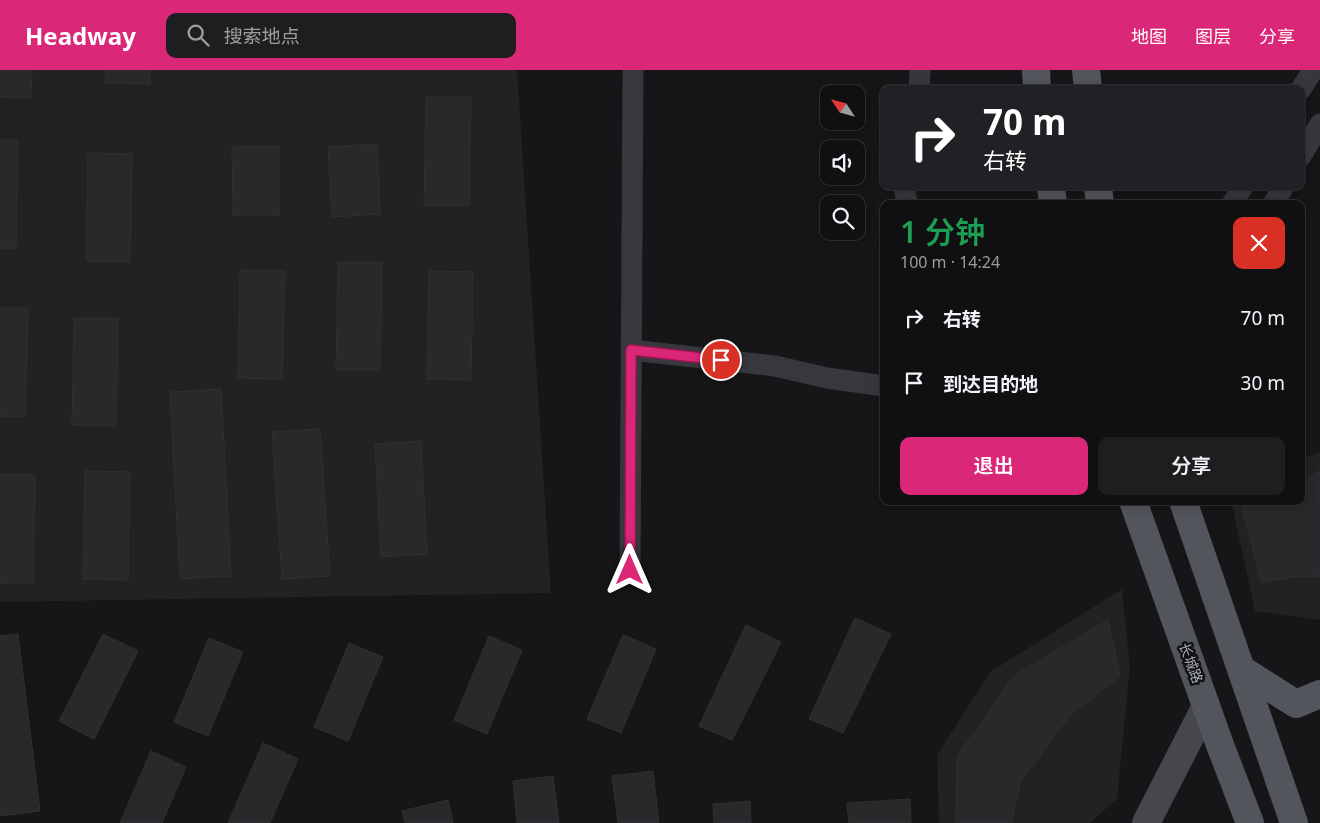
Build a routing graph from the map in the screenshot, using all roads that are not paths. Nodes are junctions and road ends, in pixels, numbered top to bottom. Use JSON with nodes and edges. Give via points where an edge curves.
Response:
{"nodes":[{"id":1,"x":633,"y":70,"type":"edge"},
{"id":2,"x":920,"y":70,"type":"edge"},
{"id":3,"x":1036,"y":70,"type":"edge"},
{"id":4,"x":1086,"y":70,"type":"edge"},
{"id":5,"x":1313,"y":70,"type":"edge"},
{"id":6,"x":919,"y":85,"type":"edge"},
{"id":7,"x":1037,"y":85,"type":"edge"},
{"id":8,"x":1088,"y":85,"type":"edge"},
{"id":9,"x":1304,"y":85,"type":"edge"},
{"id":10,"x":1320,"y":124,"type":"edge"},
{"id":11,"x":1305,"y":149,"type":"edge"},
{"id":12,"x":631,"y":350,"type":"junction"},
{"id":13,"x":880,"y":385,"type":"edge"},
{"id":14,"x":1134,"y":505,"type":"edge"},
{"id":15,"x":1185,"y":505,"type":"edge"},
{"id":16,"x":630,"y":570,"type":"dead end"},
{"id":17,"x":1241,"y":669,"type":"junction"},
{"id":18,"x":1320,"y":694,"type":"edge"},
{"id":19,"x":1206,"y":706,"type":"junction"},
{"id":20,"x":1146,"y":823,"type":"edge"},
{"id":21,"x":1250,"y":823,"type":"edge"},
{"id":22,"x":1294,"y":823,"type":"edge"}],
"edges":[{"from":1,"to":12,"type":"street"},
{"from":2,"to":6,"type":"street"},
{"from":3,"to":7,"type":"main road"},
{"from":4,"to":8,"type":"main road"},
{"from":5,"to":9,"type":"street"},
{"from":10,"to":11,"type":"street"},
{"from":12,"to":13,"type":"street","via":[[775,366]]},
{"from":12,"to":16,"type":"street"},
{"from":14,"to":19,"type":"main road","name":"长城路"},
{"from":15,"to":17,"type":"main road"},
{"from":17,"to":18,"type":"main road","via":[[1296,704]]},
{"from":17,"to":22,"type":"main road"},
{"from":19,"to":20,"type":"main road"},
{"from":19,"to":21,"type":"main road","name":"长城路"}]}
